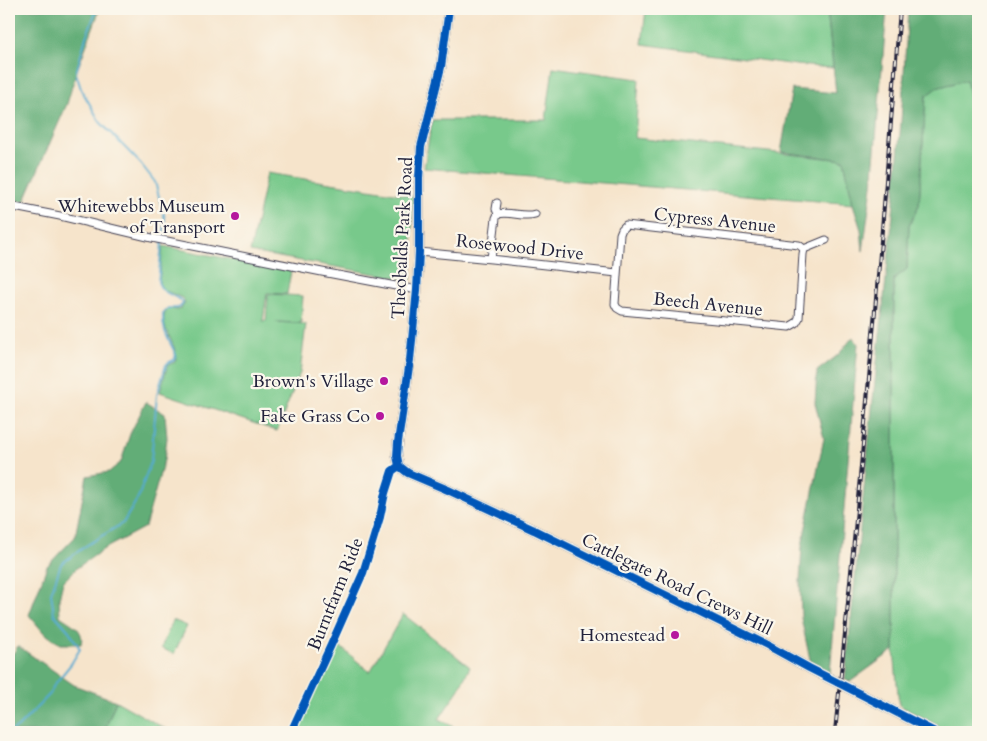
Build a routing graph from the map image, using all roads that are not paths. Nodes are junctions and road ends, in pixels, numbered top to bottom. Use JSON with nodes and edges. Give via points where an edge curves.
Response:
{"nodes":[{"id":1,"x":449,"y":9,"type":"edge"},
{"id":2,"x":497,"y":203,"type":"dead end"},
{"id":3,"x":9,"y":206,"type":"edge"},
{"id":4,"x":498,"y":214,"type":"junction"},
{"id":5,"x":535,"y":214,"type":"dead end"},
{"id":6,"x":826,"y":240,"type":"dead end"},
{"id":7,"x":804,"y":249,"type":"junction"},
{"id":8,"x":419,"y":252,"type":"junction"},
{"id":9,"x":491,"y":259,"type":"junction"},
{"id":10,"x":617,"y":273,"type":"junction"},
{"id":11,"x":417,"y":290,"type":"junction"},
{"id":12,"x":401,"y":468,"type":"junction"},
{"id":13,"x":290,"y":732,"type":"edge"},
{"id":14,"x":935,"y":732,"type":"edge"}],
"edges":[{"from":1,"to":8,"type":"street","name":"Theobalds Park Road","via":[[441,67],[421,147]]},
{"from":2,"to":4,"type":"street"},
{"from":3,"to":11,"type":"street","via":[[152,238]]},
{"from":4,"to":5,"type":"street"},
{"from":4,"to":9,"type":"street"},
{"from":6,"to":7,"type":"street"},
{"from":7,"to":10,"type":"street","name":"Cypress Avenue","via":[[800,245],[626,225],[620,234]]},
{"from":7,"to":10,"type":"street","name":"Beech Avenue","via":[[798,318],[789,327],[622,311],[615,304]]},
{"from":8,"to":9,"type":"street","name":"Rosewood Drive"},
{"from":8,"to":11,"type":"street","name":"Theobalds Park Road"},
{"from":9,"to":10,"type":"street","name":"Rosewood Drive"},
{"from":11,"to":12,"type":"street","name":"Theobalds Park Road","via":[[398,442],[397,456]]},
{"from":12,"to":13,"type":"street","name":"Burntfarm Ride","via":[[392,471],[363,573]]},
{"from":12,"to":14,"type":"street","name":"Cattlegate Road Crews Hill","via":[[767,645]]}]}
